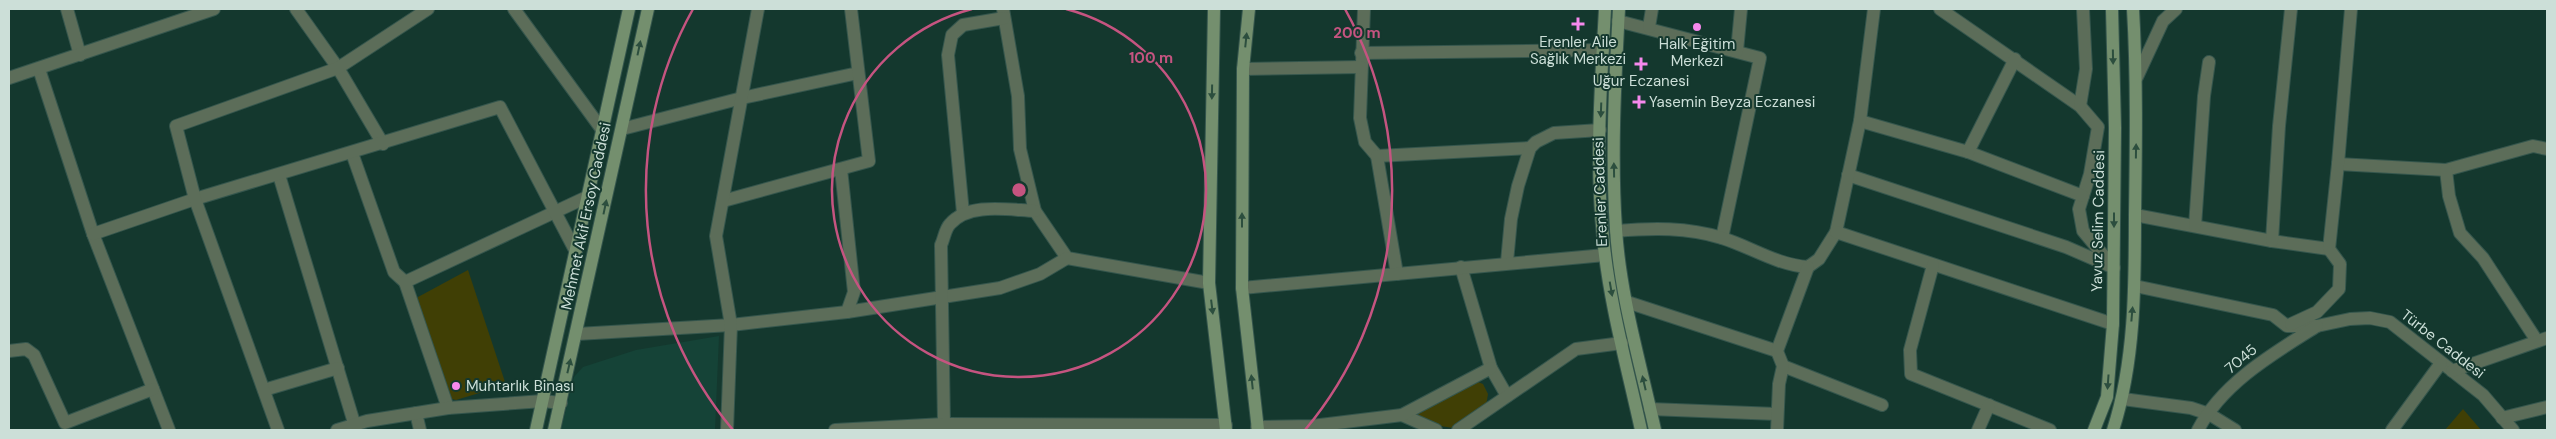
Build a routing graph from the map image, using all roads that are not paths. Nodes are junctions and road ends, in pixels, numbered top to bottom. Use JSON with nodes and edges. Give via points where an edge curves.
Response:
{"nodes":[{"id":1,"x":67,"y":9,"type":"edge"},
{"id":2,"x":214,"y":9,"type":"edge"},
{"id":3,"x":296,"y":9,"type":"edge"},
{"id":4,"x":428,"y":9,"type":"edge"},
{"id":5,"x":514,"y":9,"type":"edge"},
{"id":6,"x":629,"y":9,"type":"edge"},
{"id":7,"x":648,"y":9,"type":"edge"},
{"id":8,"x":758,"y":9,"type":"edge"},
{"id":9,"x":851,"y":9,"type":"edge"},
{"id":10,"x":1214,"y":9,"type":"edge"},
{"id":11,"x":1249,"y":9,"type":"edge"},
{"id":12,"x":1364,"y":9,"type":"edge"},
{"id":13,"x":1605,"y":9,"type":"edge"},
{"id":14,"x":1652,"y":9,"type":"edge"},
{"id":15,"x":1741,"y":9,"type":"edge"},
{"id":16,"x":1874,"y":9,"type":"edge"},
{"id":17,"x":1940,"y":9,"type":"edge"},
{"id":18,"x":2083,"y":9,"type":"edge"},
{"id":19,"x":2112,"y":9,"type":"edge"},
{"id":20,"x":2133,"y":9,"type":"edge"},
{"id":21,"x":2176,"y":9,"type":"edge"},
{"id":22,"x":2291,"y":9,"type":"edge"},
{"id":23,"x":2351,"y":9,"type":"edge"},
{"id":24,"x":1003,"y":13,"type":"edge"},
{"id":25,"x":1619,"y":15,"type":"edge"},
{"id":26,"x":1649,"y":27,"type":"junction"},
{"id":27,"x":1603,"y":50,"type":"junction"},
{"id":28,"x":1737,"y":50,"type":"junction"},
{"id":29,"x":1361,"y":53,"type":"junction"},
{"id":30,"x":80,"y":54,"type":"junction"},
{"id":31,"x":2015,"y":58,"type":"junction"},
{"id":32,"x":2209,"y":62,"type":"dead end"},
{"id":33,"x":1361,"y":67,"type":"junction"},
{"id":34,"x":338,"y":68,"type":"junction"},
{"id":35,"x":39,"y":69,"type":"junction"},
{"id":36,"x":1243,"y":69,"type":"junction"},
{"id":37,"x":858,"y":73,"type":"junction"},
{"id":38,"x":2137,"y":77,"type":"junction"},
{"id":39,"x":9,"y":78,"type":"edge"},
{"id":40,"x":742,"y":98,"type":"junction"},
{"id":41,"x":2080,"y":106,"type":"junction"},
{"id":42,"x":1860,"y":121,"type":"junction"},
{"id":43,"x":622,"y":129,"type":"junction"},
{"id":44,"x":1600,"y":130,"type":"junction"},
{"id":45,"x":603,"y":131,"type":"junction"},
{"id":46,"x":383,"y":144,"type":"junction"},
{"id":47,"x":1530,"y":148,"type":"junction"},
{"id":48,"x":2547,"y":150,"type":"edge"},
{"id":49,"x":1968,"y":152,"type":"junction"},
{"id":50,"x":352,"y":153,"type":"junction"},
{"id":51,"x":1377,"y":156,"type":"junction"},
{"id":52,"x":2338,"y":164,"type":"junction"},
{"id":53,"x":841,"y":169,"type":"junction"},
{"id":54,"x":2446,"y":170,"type":"junction"},
{"id":55,"x":279,"y":174,"type":"junction"},
{"id":56,"x":1848,"y":175,"type":"junction"},
{"id":57,"x":589,"y":196,"type":"junction"},
{"id":58,"x":2083,"y":196,"type":"junction"},
{"id":59,"x":195,"y":199,"type":"junction"},
{"id":60,"x":723,"y":201,"type":"junction"},
{"id":61,"x":1035,"y":211,"type":"junction"},
{"id":62,"x":555,"y":212,"type":"junction"},
{"id":63,"x":963,"y":213,"type":"junction"},
{"id":64,"x":2136,"y":215,"type":"junction"},
{"id":65,"x":2195,"y":226,"type":"junction"},
{"id":66,"x":1616,"y":230,"type":"junction"},
{"id":67,"x":1836,"y":232,"type":"junction"},
{"id":68,"x":93,"y":234,"type":"junction"},
{"id":69,"x":1722,"y":238,"type":"junction"},
{"id":70,"x":2272,"y":242,"type":"junction"},
{"id":71,"x":2328,"y":249,"type":"junction"},
{"id":72,"x":576,"y":252,"type":"junction"},
{"id":73,"x":1605,"y":255,"type":"junction"},
{"id":74,"x":1067,"y":258,"type":"junction"},
{"id":75,"x":1507,"y":262,"type":"junction"},
{"id":76,"x":1933,"y":265,"type":"junction"},
{"id":77,"x":1461,"y":267,"type":"junction"},
{"id":78,"x":1808,"y":267,"type":"junction"},
{"id":79,"x":2114,"y":268,"type":"junction"},
{"id":80,"x":1397,"y":274,"type":"junction"},
{"id":81,"x":406,"y":282,"type":"junction"},
{"id":82,"x":1209,"y":282,"type":"junction"},
{"id":83,"x":2135,"y":286,"type":"junction"},
{"id":84,"x":1242,"y":288,"type":"junction"},
{"id":85,"x":942,"y":299,"type":"junction"},
{"id":86,"x":1627,"y":302,"type":"junction"},
{"id":87,"x":847,"y":312,"type":"junction"},
{"id":88,"x":2113,"y":324,"type":"junction"},
{"id":89,"x":731,"y":325,"type":"junction"},
{"id":90,"x":2286,"y":326,"type":"junction"},
{"id":91,"x":2317,"y":326,"type":"junction"},
{"id":92,"x":577,"y":334,"type":"junction"},
{"id":93,"x":2542,"y":340,"type":"edge"},
{"id":94,"x":1622,"y":343,"type":"junction"},
{"id":95,"x":9,"y":351,"type":"edge"},
{"id":96,"x":1777,"y":351,"type":"junction"},
{"id":97,"x":2441,"y":363,"type":"junction"},
{"id":98,"x":1783,"y":366,"type":"junction"},
{"id":99,"x":338,"y":368,"type":"junction"},
{"id":100,"x":1491,"y":368,"type":"junction"},
{"id":101,"x":2452,"y":371,"type":"junction"},
{"id":102,"x":153,"y":389,"type":"junction"},
{"id":103,"x":264,"y":390,"type":"junction"},
{"id":104,"x":1507,"y":396,"type":"junction"},
{"id":105,"x":2123,"y":399,"type":"junction"},
{"id":106,"x":543,"y":400,"type":"junction"},
{"id":107,"x":561,"y":402,"type":"junction"},
{"id":108,"x":1882,"y":405,"type":"dead end"},
{"id":109,"x":1989,"y":405,"type":"junction"},
{"id":110,"x":2547,"y":407,"type":"edge"},
{"id":111,"x":448,"y":408,"type":"junction"},
{"id":112,"x":1650,"y":409,"type":"junction"},
{"id":113,"x":416,"y":413,"type":"junction"},
{"id":114,"x":1777,"y":414,"type":"junction"},
{"id":115,"x":2209,"y":414,"type":"junction"},
{"id":116,"x":1402,"y":415,"type":"junction"},
{"id":117,"x":2502,"y":418,"type":"junction"},
{"id":118,"x":944,"y":424,"type":"junction"},
{"id":119,"x":355,"y":426,"type":"junction"},
{"id":120,"x":988,"y":427,"type":"edge"},
{"id":121,"x":1112,"y":428,"type":"edge"},
{"id":122,"x":1226,"y":428,"type":"edge"},
{"id":123,"x":1257,"y":428,"type":"edge"},
{"id":124,"x":169,"y":430,"type":"edge"},
{"id":125,"x":278,"y":430,"type":"edge"},
{"id":126,"x":337,"y":430,"type":"edge"},
{"id":127,"x":420,"y":430,"type":"edge"},
{"id":128,"x":536,"y":430,"type":"edge"},
{"id":129,"x":554,"y":430,"type":"edge"},
{"id":130,"x":727,"y":430,"type":"edge"},
{"id":131,"x":835,"y":430,"type":"edge"},
{"id":132,"x":1436,"y":430,"type":"edge"},
{"id":133,"x":1458,"y":430,"type":"edge"},
{"id":134,"x":1641,"y":430,"type":"edge"},
{"id":135,"x":1655,"y":430,"type":"edge"},
{"id":136,"x":1777,"y":430,"type":"edge"},
{"id":137,"x":1978,"y":430,"type":"edge"},
{"id":138,"x":2050,"y":430,"type":"edge"},
{"id":139,"x":2094,"y":430,"type":"edge"},
{"id":140,"x":2113,"y":430,"type":"edge"},
{"id":141,"x":2198,"y":430,"type":"edge"},
{"id":142,"x":2235,"y":430,"type":"edge"},
{"id":143,"x":2392,"y":430,"type":"edge"},
{"id":144,"x":2513,"y":430,"type":"edge"}],
"edges":[{"from":1,"to":30,"type":"street"},
{"from":2,"to":30,"type":"street"},
{"from":3,"to":34,"type":"street"},
{"from":4,"to":34,"type":"street"},
{"from":5,"to":45,"type":"street"},
{"from":6,"to":45,"type":"main road","name":"Mehmet Akif Ersoy Caddesi"},
{"from":43,"to":7,"type":"main road","name":"Mehmet Akif Ersoy Caddesi","one_way":true},
{"from":8,"to":40,"type":"street"},
{"from":9,"to":37,"type":"street"},
{"from":10,"to":82,"type":"main road","one_way":true},
{"from":36,"to":11,"type":"main road","one_way":true},
{"from":12,"to":29,"type":"street"},
{"from":13,"to":27,"type":"main road","name":"Erenler Caddesi"},
{"from":14,"to":26,"type":"street"},
{"from":15,"to":28,"type":"street"},
{"from":16,"to":42,"type":"street"},
{"from":17,"to":31,"type":"street"},
{"from":18,"to":41,"type":"street","via":[[2086,69]]},
{"from":19,"to":79,"type":"main road","name":"Yavuz Selim Caddesi","one_way":true},
{"from":20,"to":38,"type":"main road"},
{"from":21,"to":38,"type":"street","via":[[2163,21]]},
{"from":22,"to":70,"type":"street"},
{"from":23,"to":52,"type":"street"},
{"from":24,"to":61,"type":"street","via":[[1018,96],[1020,149]]},
{"from":24,"to":63,"type":"street","via":[[963,25],[952,35],[948,55]]},
{"from":25,"to":26,"type":"street"},
{"from":66,"to":25,"type":"main road","name":"Erenler Caddesi","one_way":true,"via":[[1614,150]]},
{"from":26,"to":28,"type":"street"},
{"from":27,"to":29,"type":"street"},
{"from":27,"to":44,"type":"main road","name":"Erenler Caddesi","one_way":true},
{"from":28,"to":69,"type":"street","via":[[1760,58]]},
{"from":29,"to":33,"type":"street"},
{"from":30,"to":35,"type":"street"},
{"from":31,"to":41,"type":"street"},
{"from":31,"to":49,"type":"street"},
{"from":32,"to":65,"type":"street"},
{"from":33,"to":36,"type":"street"},
{"from":33,"to":51,"type":"street","via":[[1360,118],[1365,142]]},
{"from":34,"to":46,"type":"street"},
{"from":34,"to":59,"type":"street","via":[[176,126]]},
{"from":35,"to":39,"type":"street"},
{"from":35,"to":68,"type":"street"},
{"from":84,"to":36,"type":"main road","one_way":true},
{"from":37,"to":40,"type":"street"},
{"from":37,"to":53,"type":"street","via":[[869,161]]},
{"from":64,"to":38,"type":"main road","one_way":true},
{"from":40,"to":43,"type":"street"},
{"from":40,"to":60,"type":"street"},
{"from":41,"to":58,"type":"street","via":[[2098,128]]},
{"from":42,"to":49,"type":"street"},
{"from":42,"to":56,"type":"street"},
{"from":92,"to":43,"type":"main road","name":"Mehmet Akif Ersoy Caddesi","one_way":true},
{"from":44,"to":47,"type":"street","via":[[1554,133]]},
{"from":44,"to":73,"type":"main road","name":"Erenler Caddesi"},
{"from":45,"to":57,"type":"main road","name":"Mehmet Akif Ersoy Caddesi"},
{"from":46,"to":50,"type":"street"},
{"from":46,"to":62,"type":"street","via":[[500,107]]},
{"from":47,"to":51,"type":"street"},
{"from":47,"to":75,"type":"street","via":[[1511,219]]},
{"from":48,"to":54,"type":"street","via":[[2533,146]]},
{"from":49,"to":58,"type":"street"},
{"from":50,"to":55,"type":"street"},
{"from":50,"to":81,"type":"street","via":[[394,272]]},
{"from":51,"to":80,"type":"street"},
{"from":52,"to":54,"type":"street"},
{"from":52,"to":71,"type":"street"},
{"from":53,"to":60,"type":"street"},
{"from":53,"to":87,"type":"street","via":[[854,292]]},
{"from":54,"to":93,"type":"street","via":[[2460,233],[2483,258]]},
{"from":55,"to":59,"type":"street"},
{"from":55,"to":99,"type":"street"},
{"from":56,"to":67,"type":"street"},
{"from":56,"to":79,"type":"street","via":[[2066,246]]},
{"from":57,"to":62,"type":"street"},
{"from":57,"to":72,"type":"main road","name":"Mehmet Akif Ersoy Caddesi"},
{"from":58,"to":79,"type":"street","via":[[2079,209],[2082,231]]},
{"from":59,"to":68,"type":"street"},
{"from":59,"to":103,"type":"street"},
{"from":60,"to":89,"type":"street","via":[[716,236]]},
{"from":61,"to":63,"type":"street"},
{"from":61,"to":74,"type":"street"},
{"from":62,"to":72,"type":"street"},
{"from":62,"to":81,"type":"street"},
{"from":63,"to":85,"type":"street","via":[[948,225],[942,245]]},
{"from":64,"to":65,"type":"street"},
{"from":64,"to":83,"type":"main road"},
{"from":65,"to":70,"type":"street"},
{"from":66,"to":69,"type":"street","via":[[1689,230]]},
{"from":66,"to":86,"type":"main road","name":"Erenler Caddesi"},
{"from":67,"to":76,"type":"street"},
{"from":67,"to":78,"type":"street","via":[[1819,260]]},
{"from":68,"to":102,"type":"street"},
{"from":69,"to":78,"type":"street","via":[[1790,266]]},
{"from":70,"to":71,"type":"street"},
{"from":71,"to":90,"type":"street","via":[[2340,264],[2339,289],[2317,312]]},
{"from":72,"to":106,"type":"main road","name":"Mehmet Akif Ersoy Caddesi"},
{"from":73,"to":75,"type":"street"},
{"from":73,"to":94,"type":"main road","name":"Erenler Caddesi","one_way":true},
{"from":74,"to":82,"type":"street"},
{"from":74,"to":85,"type":"street","via":[[1040,274],[1000,288]]},
{"from":75,"to":77,"type":"street"},
{"from":76,"to":88,"type":"street"},
{"from":76,"to":109,"type":"street","via":[[1910,350],[1911,374]]},
{"from":77,"to":80,"type":"street"},
{"from":77,"to":100,"type":"street"},
{"from":78,"to":96,"type":"street"},
{"from":79,"to":88,"type":"main road","name":"Yavuz Selim Caddesi"},
{"from":80,"to":84,"type":"street"},
{"from":81,"to":111,"type":"street"},
{"from":82,"to":122,"type":"main road","one_way":true},
{"from":83,"to":90,"type":"street","name":"Türbe Caddesi","via":[[2273,316]]},
{"from":105,"to":83,"type":"main road","one_way":true},
{"from":123,"to":84,"type":"main road","one_way":true},
{"from":85,"to":87,"type":"street"},
{"from":85,"to":118,"type":"street"},
{"from":86,"to":96,"type":"street"},
{"from":112,"to":86,"type":"main road","name":"Erenler Caddesi","one_way":true},
{"from":87,"to":89,"type":"street"},
{"from":88,"to":139,"type":"main road","name":"Yavuz Selim Caddesi","one_way":true,"via":[[2107,397]]},
{"from":89,"to":92,"type":"street"},
{"from":89,"to":130,"type":"street"},
{"from":90,"to":91,"type":"street","name":"Türbe Caddesi"},
{"from":91,"to":97,"type":"street","name":"Türbe Caddesi","via":[[2370,318],[2390,322]]},
{"from":91,"to":115,"type":"street","name":"7045","via":[[2272,355],[2226,393]]},
{"from":107,"to":92,"type":"main road","name":"Mehmet Akif Ersoy Caddesi","one_way":true},
{"from":93,"to":101,"type":"street"},
{"from":94,"to":104,"type":"street","via":[[1576,349]]},
{"from":94,"to":134,"type":"main road","name":"Erenler Caddesi"},
{"from":95,"to":102,"type":"street","via":[[26,349],[34,355],[65,423]]},
{"from":96,"to":98,"type":"street"},
{"from":97,"to":101,"type":"street","name":"Türbe Caddesi"},
{"from":97,"to":143,"type":"street"},
{"from":98,"to":108,"type":"street"},
{"from":98,"to":114,"type":"street"},
{"from":99,"to":103,"type":"street"},
{"from":99,"to":119,"type":"street"},
{"from":100,"to":104,"type":"street"},
{"from":100,"to":116,"type":"street"},
{"from":101,"to":117,"type":"street","name":"Türbe Caddesi","via":[[2483,395]]},
{"from":102,"to":124,"type":"street"},
{"from":103,"to":125,"type":"street"},
{"from":104,"to":133,"type":"street"},
{"from":105,"to":115,"type":"street","via":[[2191,408]]},
{"from":105,"to":140,"type":"main road"},
{"from":106,"to":107,"type":"street"},
{"from":106,"to":111,"type":"street"},
{"from":106,"to":128,"type":"main road","name":"Mehmet Akif Ersoy Caddesi"},
{"from":107,"to":129,"type":"main road","name":"Mehmet Akif Ersoy Caddesi"},
{"from":109,"to":137,"type":"street"},
{"from":109,"to":138,"type":"street"},
{"from":110,"to":117,"type":"street"},
{"from":111,"to":113,"type":"street"},
{"from":112,"to":114,"type":"street"},
{"from":112,"to":135,"type":"main road","name":"Erenler Caddesi"},
{"from":113,"to":119,"type":"street"},
{"from":113,"to":127,"type":"street"},
{"from":114,"to":136,"type":"street"},
{"from":115,"to":141,"type":"street","name":"7045"},
{"from":115,"to":142,"type":"street"},
{"from":116,"to":123,"type":"street","via":[[1312,426]]},
{"from":116,"to":132,"type":"street"},
{"from":117,"to":144,"type":"street","name":"Türbe Caddesi"},
{"from":118,"to":120,"type":"street"},
{"from":118,"to":131,"type":"street"},
{"from":119,"to":126,"type":"street"},
{"from":120,"to":121,"type":"street"},
{"from":121,"to":122,"type":"street"}]}
